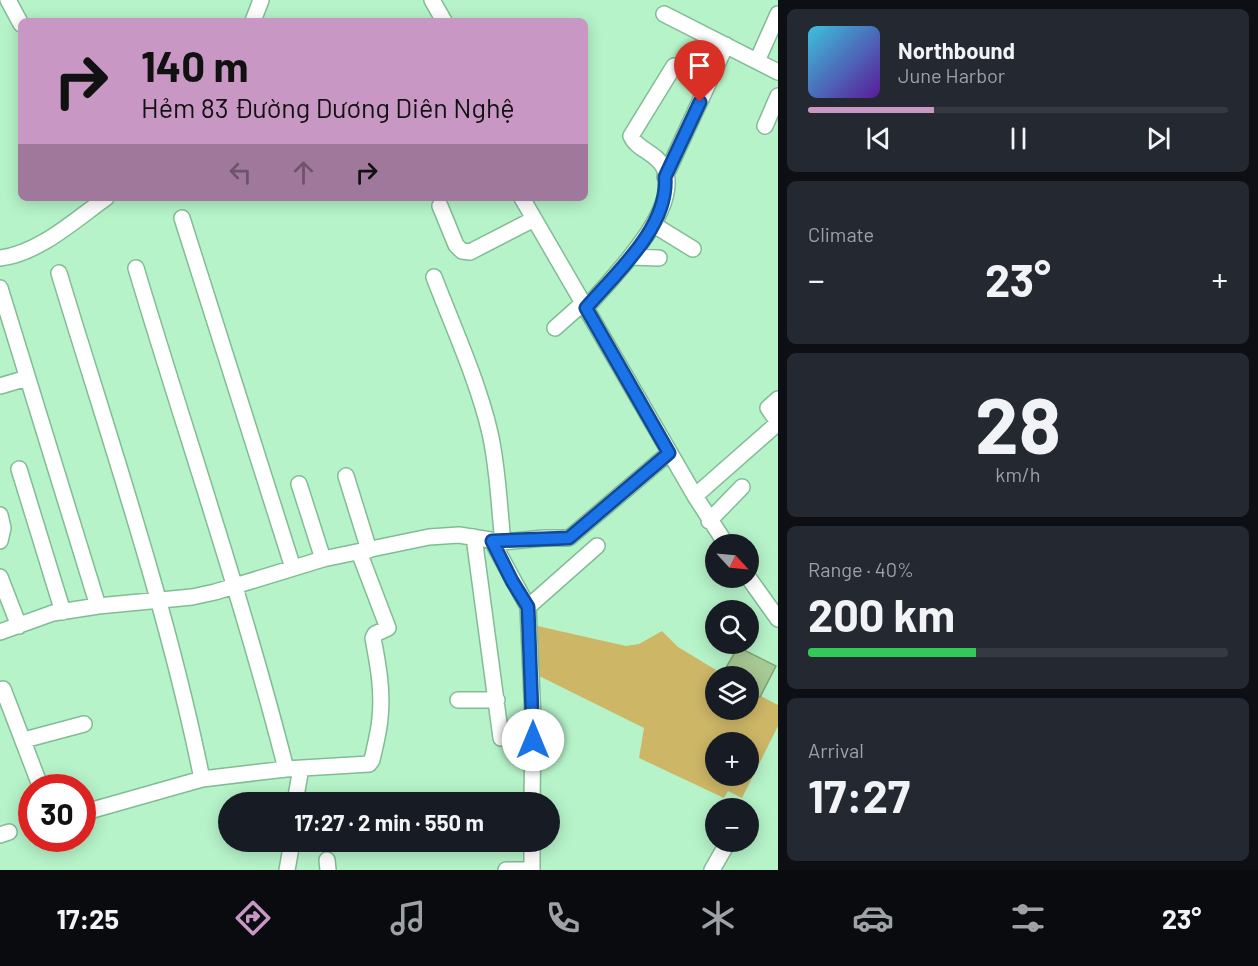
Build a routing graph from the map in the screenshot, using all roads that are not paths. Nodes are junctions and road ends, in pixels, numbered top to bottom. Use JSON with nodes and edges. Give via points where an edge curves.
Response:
{"nodes":[{"id":1,"x":8,"y":0,"type":"edge"},
{"id":2,"x":261,"y":0,"type":"edge"},
{"id":3,"x":432,"y":0,"type":"edge"},
{"id":4,"x":664,"y":14,"type":"dead end"},
{"id":5,"x":778,"y":14,"type":"edge"},
{"id":6,"x":18,"y":18,"type":"edge"},
{"id":7,"x":254,"y":18,"type":"edge"},
{"id":8,"x":442,"y":18,"type":"edge"},
{"id":9,"x":726,"y":45,"type":"junction"},
{"id":10,"x":757,"y":61,"type":"junction"},
{"id":11,"x":674,"y":66,"type":"dead end"},
{"id":12,"x":778,"y":72,"type":"edge"},
{"id":13,"x":778,"y":96,"type":"edge"},
{"id":14,"x":765,"y":126,"type":"dead end"},
{"id":15,"x":665,"y":177,"type":"junction"},
{"id":16,"x":102,"y":201,"type":"edge"},
{"id":17,"x":524,"y":201,"type":"edge"},
{"id":18,"x":440,"y":206,"type":"dead end"},
{"id":19,"x":182,"y":218,"type":"dead end"},
{"id":20,"x":534,"y":219,"type":"junction"},
{"id":21,"x":654,"y":225,"type":"junction"},
{"id":22,"x":693,"y":249,"type":"dead end"},
{"id":23,"x":631,"y":257,"type":"junction"},
{"id":24,"x":0,"y":258,"type":"edge"},
{"id":25,"x":659,"y":258,"type":"dead end"},
{"id":26,"x":136,"y":268,"type":"dead end"},
{"id":27,"x":58,"y":273,"type":"dead end"},
{"id":28,"x":434,"y":277,"type":"dead end"},
{"id":29,"x":0,"y":288,"type":"edge"},
{"id":30,"x":584,"y":306,"type":"junction"},
{"id":31,"x":3,"y":310,"type":"edge"},
{"id":32,"x":555,"y":328,"type":"dead end"},
{"id":33,"x":27,"y":378,"type":"junction"},
{"id":34,"x":0,"y":386,"type":"edge"},
{"id":35,"x":778,"y":399,"type":"edge"},
{"id":36,"x":778,"y":423,"type":"edge"},
{"id":37,"x":669,"y":453,"type":"junction"},
{"id":38,"x":19,"y":469,"type":"dead end"},
{"id":39,"x":345,"y":476,"type":"dead end"},
{"id":40,"x":298,"y":484,"type":"dead end"},
{"id":41,"x":742,"y":487,"type":"dead end"},
{"id":42,"x":695,"y":496,"type":"junction"},
{"id":43,"x":0,"y":515,"type":"edge"},
{"id":44,"x":709,"y":521,"type":"junction"},
{"id":45,"x":719,"y":534,"type":"edge"},
{"id":46,"x":474,"y":537,"type":"junction"},
{"id":47,"x":0,"y":541,"type":"edge"},
{"id":48,"x":498,"y":542,"type":"junction"},
{"id":49,"x":597,"y":546,"type":"dead end"},
{"id":50,"x":364,"y":551,"type":"junction"},
{"id":51,"x":323,"y":559,"type":"junction"},
{"id":52,"x":293,"y":568,"type":"junction"},
{"id":53,"x":0,"y":577,"type":"edge"},
{"id":54,"x":235,"y":587,"type":"junction"},
{"id":55,"x":755,"y":588,"type":"edge"},
{"id":56,"x":159,"y":600,"type":"junction"},
{"id":57,"x":98,"y":606,"type":"junction"},
{"id":58,"x":528,"y":607,"type":"junction"},
{"id":59,"x":63,"y":612,"type":"junction"},
{"id":60,"x":778,"y":619,"type":"edge"},
{"id":61,"x":18,"y":626,"type":"junction"},
{"id":62,"x":0,"y":633,"type":"edge"},
{"id":63,"x":1,"y":686,"type":"edge"},
{"id":64,"x":458,"y":700,"type":"dead end"},
{"id":65,"x":497,"y":700,"type":"junction"},
{"id":66,"x":84,"y":724,"type":"dead end"},
{"id":67,"x":501,"y":738,"type":"dead end"},
{"id":68,"x":24,"y":740,"type":"junction"},
{"id":69,"x":294,"y":769,"type":"junction"},
{"id":70,"x":36,"y":774,"type":"edge"},
{"id":71,"x":202,"y":779,"type":"junction"},
{"id":72,"x":295,"y":792,"type":"edge"},
{"id":73,"x":532,"y":792,"type":"edge"},
{"id":74,"x":96,"y":809,"type":"edge"},
{"id":75,"x":291,"y":852,"type":"edge"},
{"id":76,"x":531,"y":852,"type":"edge"},
{"id":77,"x":722,"y":852,"type":"edge"},
{"id":78,"x":288,"y":870,"type":"edge"},
{"id":79,"x":506,"y":870,"type":"edge"},
{"id":80,"x":530,"y":870,"type":"edge"},
{"id":81,"x":712,"y":870,"type":"edge"}],
"edges":[{"from":1,"to":6,"type":"street"},
{"from":2,"to":7,"type":"street"},
{"from":3,"to":8,"type":"street"},
{"from":4,"to":9,"type":"street"},
{"from":5,"to":10,"type":"street"},
{"from":9,"to":10,"type":"street"},
{"from":9,"to":15,"type":"street"},
{"from":10,"to":12,"type":"street"},
{"from":11,"to":15,"type":"street","via":[[631,136],[656,156]]},
{"from":13,"to":14,"type":"street"},
{"from":15,"to":21,"type":"street","via":[[662,206]]},
{"from":16,"to":24,"type":"street","via":[[40,245],[20,255]]},
{"from":17,"to":20,"type":"street"},
{"from":18,"to":20,"type":"street","via":[[456,246],[462,251],[470,252]]},
{"from":19,"to":52,"type":"street"},
{"from":20,"to":30,"type":"street"},
{"from":21,"to":22,"type":"street"},
{"from":21,"to":23,"type":"street"},
{"from":23,"to":25,"type":"street"},
{"from":23,"to":30,"type":"street"},
{"from":26,"to":54,"type":"street"},
{"from":27,"to":56,"type":"street"},
{"from":28,"to":48,"type":"street","via":[[489,431],[495,457]]},
{"from":29,"to":31,"type":"street"},
{"from":30,"to":32,"type":"street"},
{"from":30,"to":37,"type":"street"},
{"from":31,"to":33,"type":"street"},
{"from":33,"to":34,"type":"street"},
{"from":33,"to":57,"type":"street"},
{"from":35,"to":36,"type":"street","via":[[768,408]]},
{"from":36,"to":42,"type":"street"},
{"from":37,"to":42,"type":"street"},
{"from":37,"to":48,"type":"street","via":[[569,538]]},
{"from":38,"to":59,"type":"street"},
{"from":39,"to":50,"type":"street"},
{"from":40,"to":51,"type":"street"},
{"from":41,"to":44,"type":"street"},
{"from":42,"to":44,"type":"street"},
{"from":43,"to":47,"type":"street"},
{"from":44,"to":45,"type":"street"},
{"from":46,"to":48,"type":"street"},
{"from":46,"to":50,"type":"street","via":[[441,535]]},
{"from":46,"to":65,"type":"street"},
{"from":48,"to":58,"type":"street","via":[[512,581]]},
{"from":49,"to":58,"type":"street"},
{"from":50,"to":51,"type":"street"},
{"from":50,"to":69,"type":"street","via":[[388,628],[373,638],[381,700],[372,760],[369,764]]},
{"from":51,"to":52,"type":"street"},
{"from":52,"to":54,"type":"street"},
{"from":53,"to":61,"type":"street"},
{"from":54,"to":56,"type":"street"},
{"from":54,"to":69,"type":"street"},
{"from":55,"to":60,"type":"street"},
{"from":56,"to":57,"type":"street"},
{"from":56,"to":71,"type":"street"},
{"from":57,"to":59,"type":"street"},
{"from":58,"to":73,"type":"street"},
{"from":59,"to":61,"type":"street"},
{"from":61,"to":62,"type":"street"},
{"from":63,"to":68,"type":"street"},
{"from":64,"to":65,"type":"street"},
{"from":65,"to":67,"type":"street"},
{"from":66,"to":68,"type":"street"},
{"from":68,"to":70,"type":"street"},
{"from":69,"to":71,"type":"street"},
{"from":69,"to":72,"type":"street"},
{"from":71,"to":74,"type":"street"},
{"from":75,"to":78,"type":"street"},
{"from":76,"to":80,"type":"street"},
{"from":77,"to":81,"type":"street"},
{"from":79,"to":80,"type":"street"}]}
